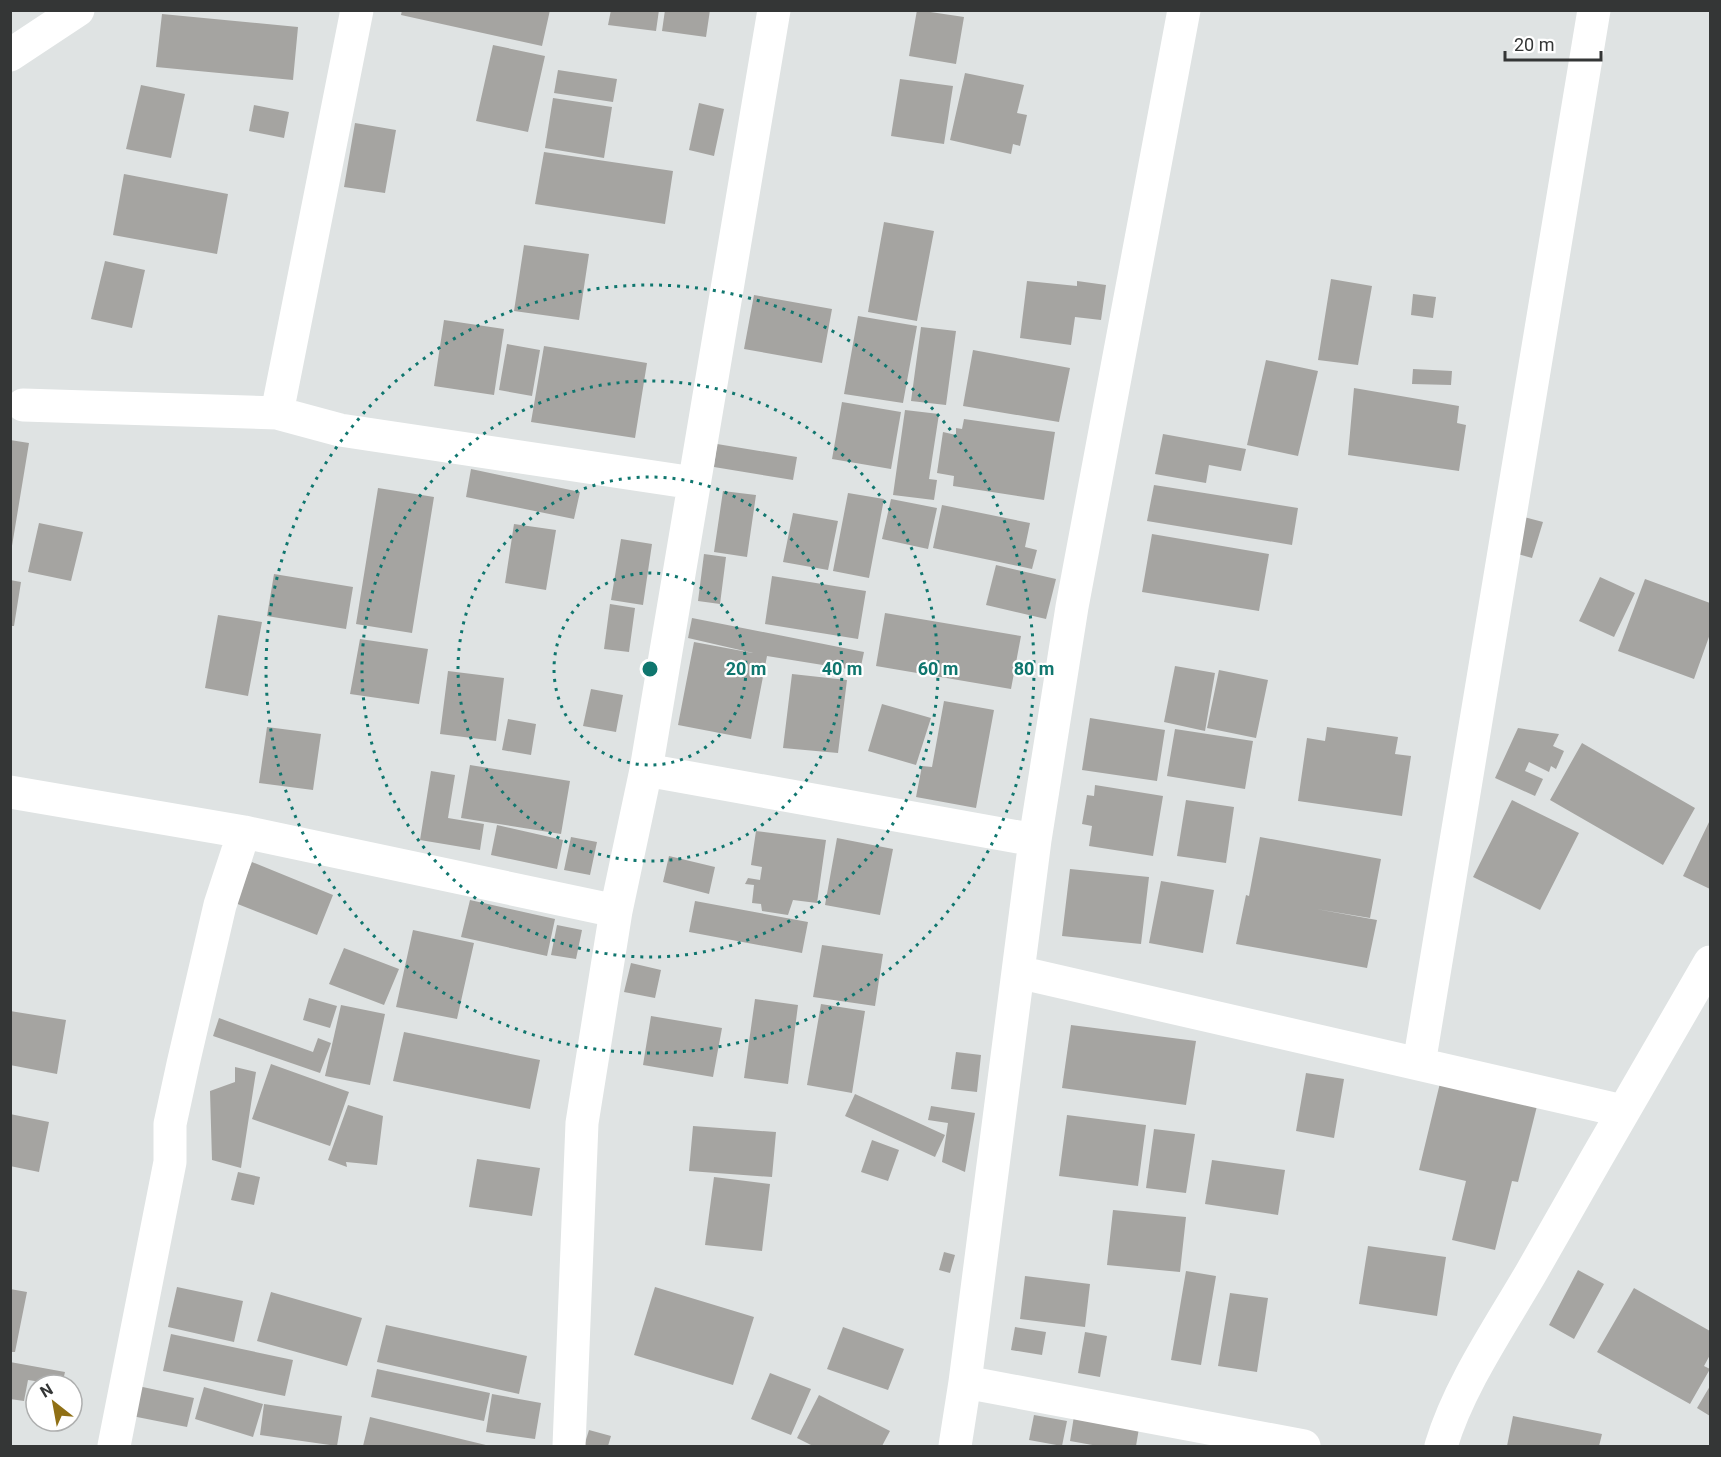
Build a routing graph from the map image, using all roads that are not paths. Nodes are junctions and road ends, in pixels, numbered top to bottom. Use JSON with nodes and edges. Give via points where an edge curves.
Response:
{"nodes":[{"id":1,"x":78,"y":10,"type":"edge"},
{"id":2,"x":357,"y":10,"type":"edge"},
{"id":3,"x":774,"y":10,"type":"edge"},
{"id":4,"x":1184,"y":10,"type":"edge"},
{"id":5,"x":1594,"y":10,"type":"edge"},
{"id":6,"x":10,"y":55,"type":"edge"},
{"id":7,"x":23,"y":405,"type":"dead end"},
{"id":8,"x":277,"y":413,"type":"junction"},
{"id":9,"x":694,"y":483,"type":"junction"},
{"id":10,"x":646,"y":770,"type":"junction"},
{"id":11,"x":10,"y":792,"type":"edge"},
{"id":12,"x":244,"y":832,"type":"junction"},
{"id":13,"x":1035,"y":840,"type":"junction"},
{"id":14,"x":616,"y":911,"type":"junction"},
{"id":15,"x":1710,"y":962,"type":"edge"},
{"id":16,"x":1018,"y":972,"type":"junction"},
{"id":17,"x":1419,"y":1064,"type":"junction"},
{"id":18,"x":1623,"y":1111,"type":"junction"},
{"id":19,"x":965,"y":1382,"type":"junction"},
{"id":20,"x":114,"y":1446,"type":"edge"},
{"id":21,"x":569,"y":1446,"type":"edge"},
{"id":22,"x":955,"y":1446,"type":"edge"},
{"id":23,"x":1304,"y":1446,"type":"edge"},
{"id":24,"x":1441,"y":1446,"type":"edge"}],
"edges":[{"from":1,"to":6,"type":"street"},
{"from":2,"to":8,"type":"street"},
{"from":3,"to":9,"type":"street"},
{"from":4,"to":13,"type":"street","via":[[1072,607]]},
{"from":5,"to":17,"type":"street"},
{"from":7,"to":8,"type":"street"},
{"from":8,"to":9,"type":"street","via":[[340,430]]},
{"from":9,"to":10,"type":"street"},
{"from":10,"to":13,"type":"street"},
{"from":10,"to":14,"type":"street"},
{"from":11,"to":12,"type":"street"},
{"from":12,"to":14,"type":"street"},
{"from":12,"to":20,"type":"street","via":[[220,904],[176,1094],[170,1124],[170,1162]]},
{"from":13,"to":16,"type":"street"},
{"from":14,"to":21,"type":"street","via":[[582,1123]]},
{"from":15,"to":18,"type":"street"},
{"from":16,"to":17,"type":"street"},
{"from":16,"to":19,"type":"street"},
{"from":17,"to":18,"type":"street"},
{"from":18,"to":24,"type":"street","via":[[1449,1418]]},
{"from":19,"to":22,"type":"street"},
{"from":19,"to":23,"type":"street"}]}
